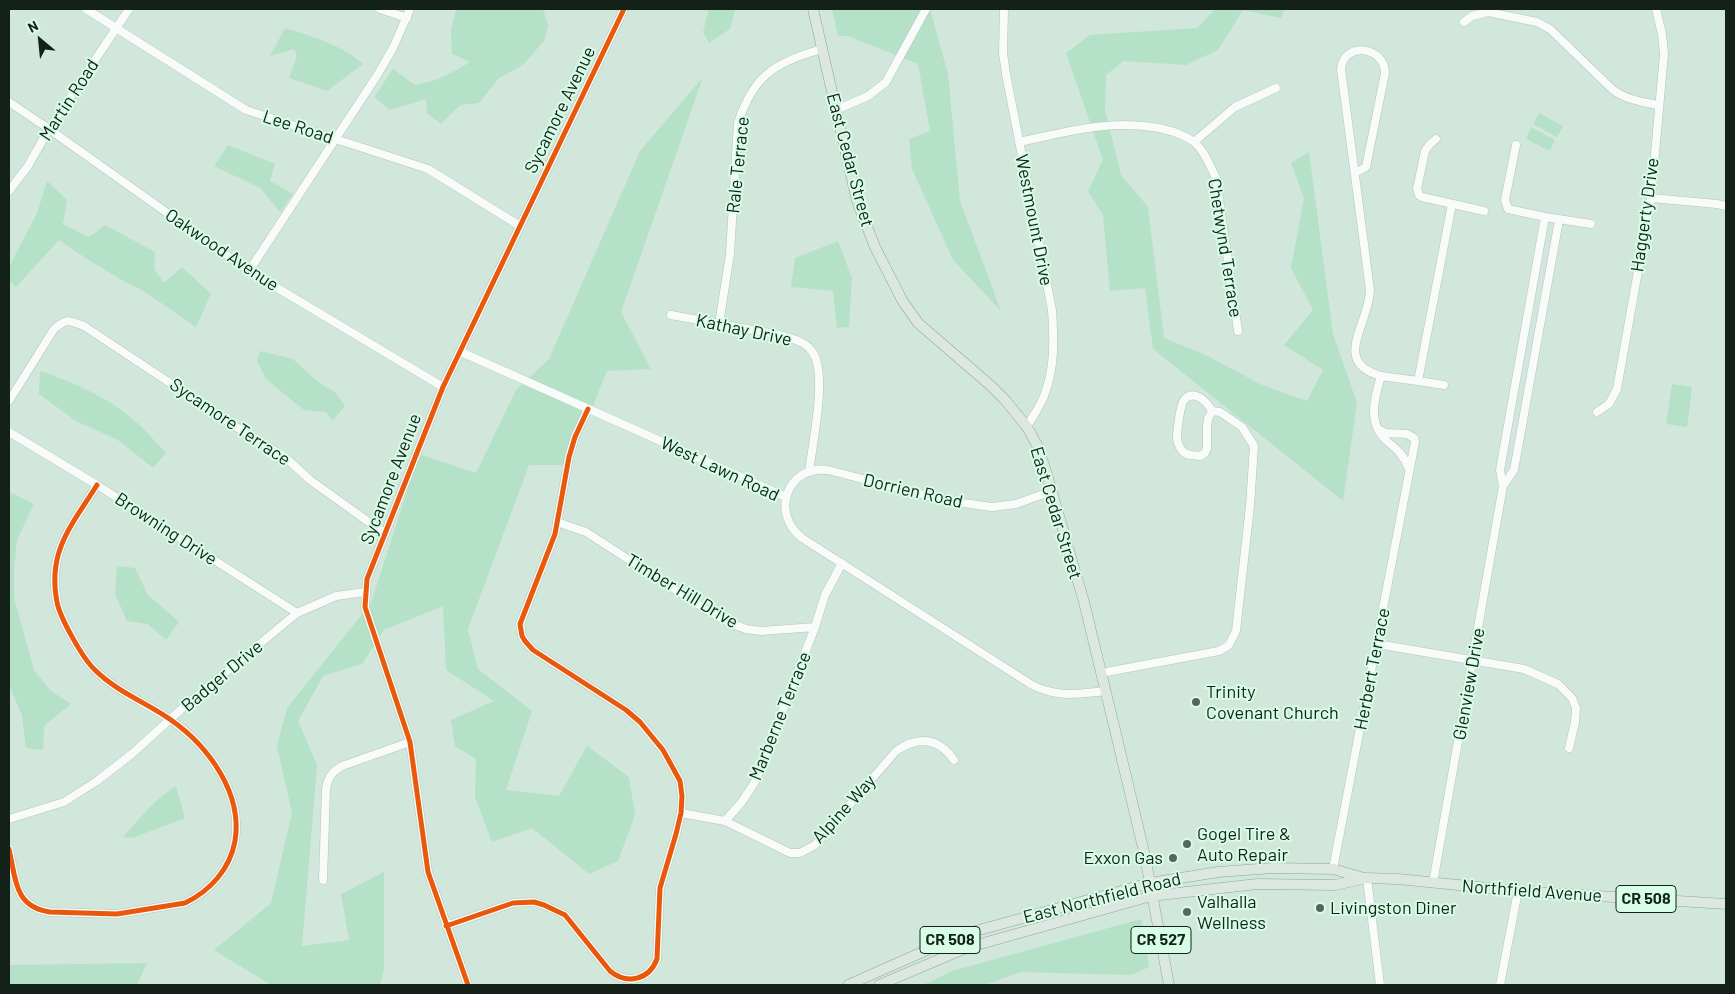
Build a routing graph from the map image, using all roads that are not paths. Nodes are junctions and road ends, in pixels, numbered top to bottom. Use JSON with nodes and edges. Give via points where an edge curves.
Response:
{"nodes":[{"id":1,"x":86,"y":9,"type":"edge"},
{"id":2,"x":129,"y":9,"type":"edge"},
{"id":3,"x":380,"y":9,"type":"edge"},
{"id":4,"x":410,"y":9,"type":"edge"},
{"id":5,"x":624,"y":9,"type":"edge"},
{"id":6,"x":812,"y":9,"type":"edge"},
{"id":7,"x":926,"y":9,"type":"edge"},
{"id":8,"x":1004,"y":9,"type":"edge"},
{"id":9,"x":1656,"y":9,"type":"edge"},
{"id":10,"x":407,"y":18,"type":"junction"},
{"id":11,"x":1464,"y":22,"type":"dead end"},
{"id":12,"x":117,"y":27,"type":"junction"},
{"id":13,"x":822,"y":49,"type":"junction"},
{"id":14,"x":1276,"y":88,"type":"dead end"},
{"id":15,"x":9,"y":102,"type":"edge"},
{"id":16,"x":1658,"y":105,"type":"junction"},
{"id":17,"x":836,"y":110,"type":"junction"},
{"id":18,"x":49,"y":129,"type":"junction"},
{"id":19,"x":1436,"y":139,"type":"dead end"},
{"id":20,"x":336,"y":140,"type":"junction"},
{"id":21,"x":1019,"y":142,"type":"junction"},
{"id":22,"x":1194,"y":142,"type":"junction"},
{"id":23,"x":1516,"y":145,"type":"dead end"},
{"id":24,"x":1355,"y":173,"type":"junction"},
{"id":25,"x":9,"y":191,"type":"edge"},
{"id":26,"x":1651,"y":198,"type":"junction"},
{"id":27,"x":1452,"y":204,"type":"junction"},
{"id":28,"x":1726,"y":206,"type":"edge"},
{"id":29,"x":1484,"y":211,"type":"dead end"},
{"id":30,"x":1545,"y":217,"type":"junction"},
{"id":31,"x":1559,"y":220,"type":"junction"},
{"id":32,"x":1591,"y":224,"type":"dead end"},
{"id":33,"x":520,"y":226,"type":"junction"},
{"id":34,"x":249,"y":271,"type":"junction"},
{"id":35,"x":672,"y":315,"type":"dead end"},
{"id":36,"x":719,"y":324,"type":"junction"},
{"id":37,"x":1238,"y":331,"type":"dead end"},
{"id":38,"x":460,"y":352,"type":"junction"},
{"id":39,"x":1381,"y":376,"type":"junction"},
{"id":40,"x":1418,"y":381,"type":"junction"},
{"id":41,"x":1444,"y":385,"type":"dead end"},
{"id":42,"x":443,"y":387,"type":"junction"},
{"id":43,"x":9,"y":401,"type":"edge"},
{"id":44,"x":588,"y":408,"type":"junction"},
{"id":45,"x":1212,"y":411,"type":"junction"},
{"id":46,"x":1597,"y":412,"type":"dead end"},
{"id":47,"x":1026,"y":427,"type":"junction"},
{"id":48,"x":1378,"y":429,"type":"junction"},
{"id":49,"x":9,"y":432,"type":"edge"},
{"id":50,"x":1409,"y":468,"type":"junction"},
{"id":51,"x":809,"y":472,"type":"junction"},
{"id":52,"x":97,"y":485,"type":"junction"},
{"id":53,"x":1503,"y":486,"type":"junction"},
{"id":54,"x":1052,"y":491,"type":"junction"},
{"id":55,"x":786,"y":497,"type":"junction"},
{"id":56,"x":557,"y":522,"type":"junction"},
{"id":57,"x":384,"y":533,"type":"junction"},
{"id":58,"x":842,"y":564,"type":"junction"},
{"id":59,"x":365,"y":592,"type":"junction"},
{"id":60,"x":296,"y":613,"type":"junction"},
{"id":61,"x":814,"y":627,"type":"junction"},
{"id":62,"x":1377,"y":644,"type":"junction"},
{"id":63,"x":1473,"y":661,"type":"junction"},
{"id":64,"x":1101,"y":673,"type":"junction"},
{"id":65,"x":1106,"y":691,"type":"junction"},
{"id":66,"x":171,"y":720,"type":"junction"},
{"id":67,"x":410,"y":742,"type":"junction"},
{"id":68,"x":1569,"y":748,"type":"dead end"},
{"id":69,"x":954,"y":760,"type":"dead end"},
{"id":70,"x":680,"y":813,"type":"junction"},
{"id":71,"x":9,"y":819,"type":"edge"},
{"id":72,"x":725,"y":821,"type":"junction"},
{"id":73,"x":9,"y":849,"type":"edge"},
{"id":74,"x":1333,"y":869,"type":"junction"},
{"id":75,"x":1367,"y":878,"type":"junction"},
{"id":76,"x":1398,"y":879,"type":"joint"},
{"id":77,"x":323,"y":880,"type":"dead end"},
{"id":78,"x":1150,"y":883,"type":"junction"},
{"id":79,"x":1433,"y":883,"type":"junction"},
{"id":80,"x":1280,"y":884,"type":"junction"},
{"id":81,"x":1518,"y":890,"type":"junction"},
{"id":82,"x":1152,"y":896,"type":"junction"},
{"id":83,"x":1726,"y":904,"type":"edge"},
{"id":84,"x":446,"y":926,"type":"junction"},
{"id":85,"x":938,"y":945,"type":"junction"},
{"id":86,"x":944,"y":957,"type":"junction"},
{"id":87,"x":468,"y":985,"type":"edge"},
{"id":88,"x":848,"y":985,"type":"edge"},
{"id":89,"x":879,"y":985,"type":"edge"},
{"id":90,"x":1169,"y":985,"type":"edge"},
{"id":91,"x":1380,"y":985,"type":"edge"},
{"id":92,"x":1500,"y":985,"type":"edge"}],
"edges":[{"from":1,"to":12,"type":"street","name":"Lee Road"},
{"from":2,"to":12,"type":"street","name":"Martin Road"},
{"from":3,"to":10,"type":"street"},
{"from":4,"to":10,"type":"street"},
{"from":5,"to":33,"type":"street","name":"Sycamore Avenue"},
{"from":6,"to":13,"type":"main road","name":"East Cedar Street","number":"CR 527"},
{"from":7,"to":17,"type":"street","via":[[886,82],[868,96]]},
{"from":8,"to":21,"type":"street","name":"Westmount Drive","via":[[1004,53]]},
{"from":9,"to":16,"type":"street","name":"Haggerty Drive","via":[[1664,54]]},
{"from":10,"to":20,"type":"street","via":[[386,61]]},
{"from":11,"to":16,"type":"street","via":[[1488,12],[1537,22],[1550,29],[1613,90],[1633,100]]},
{"from":12,"to":18,"type":"street","name":"Martin Road"},
{"from":12,"to":20,"type":"street","name":"Lee Road","via":[[246,110]]},
{"from":13,"to":17,"type":"main road","name":"East Cedar Street","number":"CR 527"},
{"from":13,"to":36,"type":"street","name":"Rale Terrace","via":[[794,57],[770,71],[744,106],[738,123],[730,254]]},
{"from":14,"to":22,"type":"street","via":[[1234,106]]},
{"from":15,"to":18,"type":"street","name":"Oakwood Avenue"},
{"from":16,"to":26,"type":"street","name":"Haggerty Drive"},
{"from":17,"to":47,"type":"main road","name":"East Cedar Street","number":"CR 527","via":[[857,201],[875,247],[902,300],[918,323],[990,385]]},
{"from":18,"to":25,"type":"street","name":"Martin Road"},
{"from":18,"to":34,"type":"street","name":"Oakwood Avenue"},
{"from":19,"to":27,"type":"street","via":[[1425,151],[1418,192],[1422,197]]},
{"from":20,"to":33,"type":"street","name":"Lee Road","via":[[428,169]]},
{"from":20,"to":34,"type":"street"},
{"from":21,"to":22,"type":"street","name":"Chetwynd Terrace","via":[[1114,124],[1174,131]]},
{"from":21,"to":47,"type":"street","name":"Westmount Drive","via":[[1052,310],[1054,340],[1047,386]]},
{"from":22,"to":37,"type":"street","name":"Chetwynd Terrace","via":[[1216,178]]},
{"from":23,"to":30,"type":"street","via":[[1506,207]]},
{"from":24,"to":24,"type":"street","via":[[1342,62],[1350,52],[1365,50],[1384,62],[1385,73],[1366,167]]},
{"from":24,"to":39,"type":"street","via":[[1370,290],[1356,346],[1356,361],[1368,372]]},
{"from":26,"to":28,"type":"street"},
{"from":26,"to":46,"type":"street","name":"Haggerty Drive","via":[[1617,389],[1609,404]]},
{"from":27,"to":29,"type":"street"},
{"from":27,"to":40,"type":"street"},
{"from":30,"to":31,"type":"street"},
{"from":30,"to":53,"type":"street","name":"Glenview Drive","via":[[1500,470]]},
{"from":31,"to":32,"type":"street"},
{"from":31,"to":53,"type":"street","name":"Glenview Drive","via":[[1514,470]]},
{"from":33,"to":38,"type":"street","name":"Sycamore Avenue"},
{"from":34,"to":42,"type":"street","name":"Oakwood Avenue"},
{"from":35,"to":36,"type":"street","name":"Kathay Drive"},
{"from":36,"to":51,"type":"street","name":"Kathay Drive","via":[[780,335],[811,350],[817,360],[820,391]]},
{"from":38,"to":42,"type":"street","name":"Sycamore Avenue"},
{"from":38,"to":44,"type":"street","name":"West Lawn Road"},
{"from":39,"to":40,"type":"street"},
{"from":39,"to":48,"type":"street","via":[[1374,406]]},
{"from":40,"to":41,"type":"street"},
{"from":42,"to":57,"type":"street","name":"Sycamore Avenue"},
{"from":43,"to":57,"type":"street","name":"Sycamore Terrace","via":[[54,329],[69,320],[84,326],[286,458],[310,480]]},
{"from":44,"to":55,"type":"street","name":"West Lawn Road"},
{"from":44,"to":56,"type":"street","via":[[569,457]]},
{"from":45,"to":45,"type":"street","via":[[1200,397],[1184,400],[1177,438],[1186,454],[1200,456],[1205,453],[1208,419]]},
{"from":45,"to":64,"type":"street","via":[[1220,412],[1242,427],[1254,446],[1236,631],[1229,645],[1219,651]]},
{"from":47,"to":54,"type":"main road","name":"East Cedar Street","number":"CR 527","via":[[1037,445]]},
{"from":48,"to":50,"type":"street","via":[[1386,441],[1403,455]]},
{"from":48,"to":50,"type":"street","name":"Herbert Terrace","via":[[1414,438]]},
{"from":49,"to":52,"type":"street","name":"Browning Drive"},
{"from":50,"to":62,"type":"street","name":"Herbert Terrace"},
{"from":51,"to":54,"type":"street","name":"Dorrien Road","via":[[828,470],[963,504],[992,507],[1016,504]]},
{"from":51,"to":55,"type":"street","via":[[793,483]]},
{"from":52,"to":60,"type":"street","name":"Browning Drive"},
{"from":52,"to":66,"type":"street","via":[[59,548],[54,572],[60,614],[93,669]]},
{"from":53,"to":63,"type":"street","name":"Glenview Drive"},
{"from":54,"to":64,"type":"main road","name":"East Cedar Street","number":"CR 527"},
{"from":55,"to":58,"type":"street","name":"West Lawn Road","via":[[787,520],[796,533]]},
{"from":56,"to":61,"type":"street","name":"Timber Hill Drive","via":[[586,532],[708,610],[746,629]]},
{"from":56,"to":70,"type":"street","via":[[546,559],[523,614],[520,624],[522,636],[533,650],[626,710],[652,735],[680,781]]},
{"from":57,"to":59,"type":"street","name":"Sycamore Avenue"},
{"from":58,"to":61,"type":"street","name":"Marberne Terrace","via":[[824,595]]},
{"from":58,"to":65,"type":"street","name":"West Lawn Road","via":[[1032,685],[1072,695]]},
{"from":59,"to":60,"type":"street","name":"Badger Drive","via":[[336,596]]},
{"from":59,"to":67,"type":"street","name":"Sycamore Avenue","via":[[365,608]]},
{"from":60,"to":66,"type":"street","name":"Badger Drive"},
{"from":61,"to":72,"type":"street","name":"Marberne Terrace","via":[[755,782]]},
{"from":62,"to":63,"type":"street"},
{"from":62,"to":74,"type":"street","name":"Herbert Terrace"},
{"from":63,"to":68,"type":"street","via":[[1524,669],[1558,684],[1572,698],[1576,708]]},
{"from":63,"to":79,"type":"street","name":"Glenview Drive"},
{"from":64,"to":65,"type":"main road","name":"East Cedar Street","number":"CR 527"},
{"from":65,"to":78,"type":"main road","name":"East Cedar Street","number":"CR 527"},
{"from":66,"to":71,"type":"street","name":"Badger Drive","via":[[134,753],[64,802]]},
{"from":66,"to":73,"type":"street","via":[[209,757],[228,788],[235,809],[236,835],[228,861],[220,876],[200,894],[185,903],[118,914],[39,911],[26,903],[20,893]]},
{"from":67,"to":77,"type":"street","via":[[333,771],[326,789]]},
{"from":67,"to":84,"type":"street","name":"Sycamore Avenue","via":[[428,872]]},
{"from":69,"to":72,"type":"street","name":"Alpine Way","via":[[935,743],[925,741],[904,745],[815,845],[800,853],[790,853]]},
{"from":70,"to":72,"type":"street"},
{"from":70,"to":84,"type":"street","via":[[660,888],[657,960],[642,977],[631,979],[615,974],[565,916],[544,904],[513,903]]},
{"from":74,"to":75,"type":"main road","name":"East Northfield Road","number":"CR 508"},
{"from":74,"to":78,"type":"main road","name":"East Northfield Road","number":"CR 508","via":[[1273,868],[1218,872]]},
{"from":74,"to":80,"type":"main road","via":[[1328,878],[1286,878]]},
{"from":75,"to":76,"type":"main road","name":"East Northfield Road","number":"CR 508"},
{"from":75,"to":80,"type":"main road","name":"East Northfield Road","number":"CR 508","via":[[1335,885]]},
{"from":75,"to":91,"type":"street"},
{"from":76,"to":79,"type":"main road","name":"Northfield Avenue","number":"CR 508"},
{"from":78,"to":82,"type":"main road","name":"East Cedar Street","number":"CR 527"},
{"from":78,"to":85,"type":"main road","name":"East Northfield Road","number":"CR 508","via":[[961,935]]},
{"from":79,"to":81,"type":"main road","name":"Northfield Avenue","number":"CR 508"},
{"from":80,"to":82,"type":"main road","name":"East Northfield Road","number":"CR 508"},
{"from":81,"to":83,"type":"main road","name":"Northfield Avenue","number":"CR 508"},
{"from":81,"to":92,"type":"street"},
{"from":82,"to":86,"type":"main road","name":"East Northfield Road","number":"CR 508"},
{"from":82,"to":90,"type":"main road","name":"East Cedar Street","number":"CR 527"},
{"from":84,"to":87,"type":"street","name":"Sycamore Avenue"},
{"from":85,"to":86,"type":"main road"},
{"from":85,"to":88,"type":"main road","name":"East Northfield Road","number":"CR 508"},
{"from":86,"to":89,"type":"main road","name":"East Northfield Road","number":"CR 508"}]}
